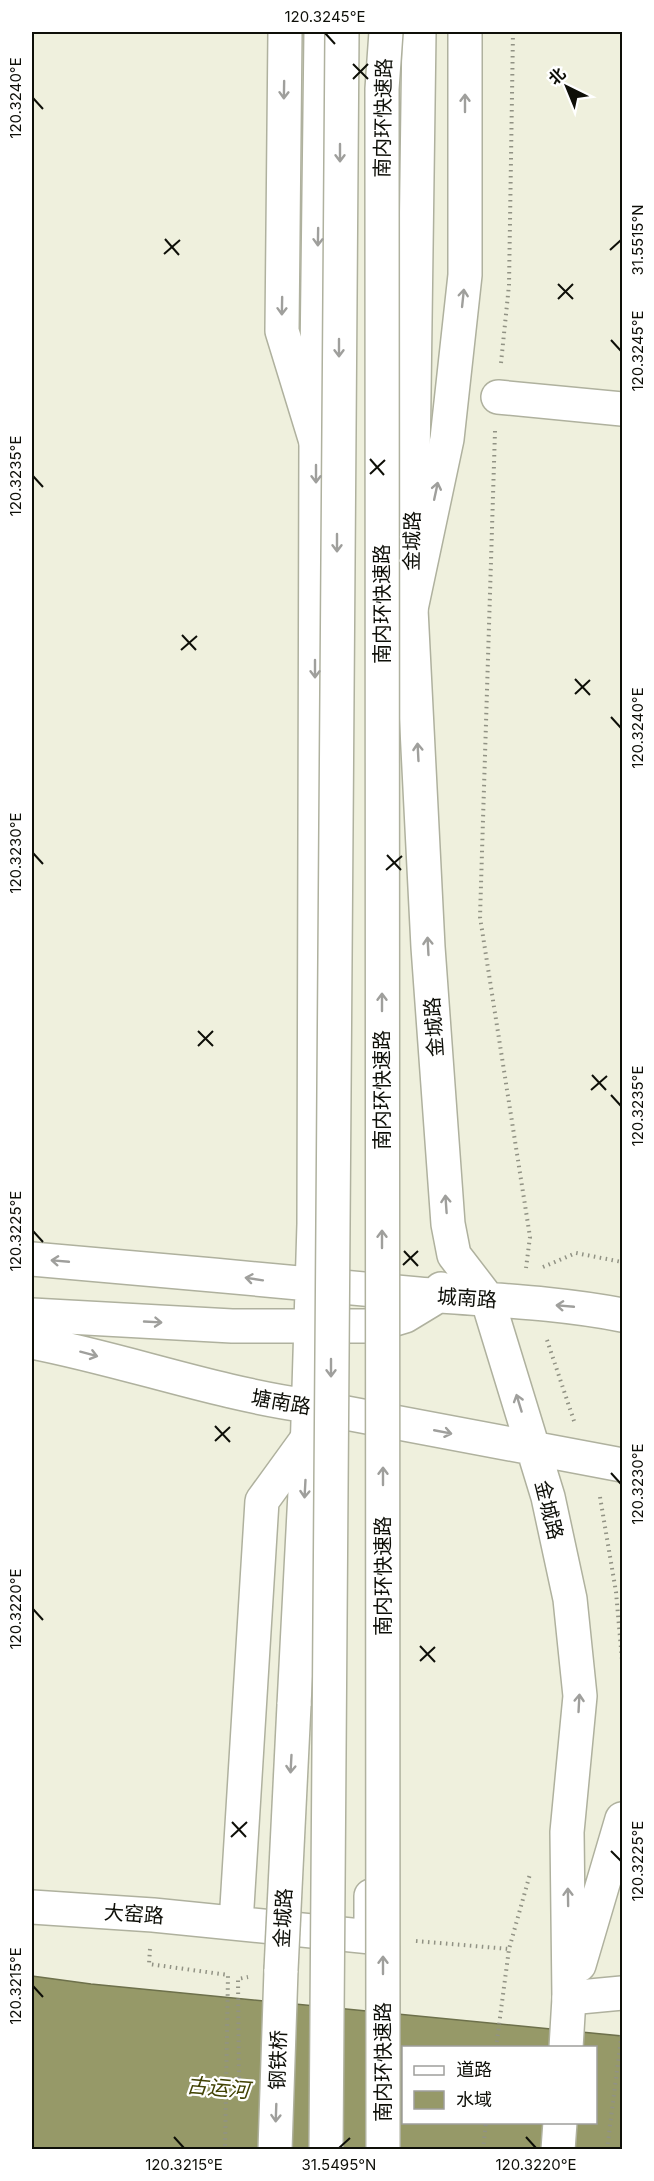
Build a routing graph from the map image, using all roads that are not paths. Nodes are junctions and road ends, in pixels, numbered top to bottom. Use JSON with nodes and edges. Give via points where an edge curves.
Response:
{"nodes":[{"id":1,"x":285,"y":32,"type":"edge"},
{"id":2,"x":321,"y":32,"type":"edge"},
{"id":3,"x":342,"y":32,"type":"edge"},
{"id":4,"x":386,"y":32,"type":"edge"},
{"id":5,"x":419,"y":32,"type":"edge"},
{"id":6,"x":465,"y":32,"type":"edge"},
{"id":7,"x":498,"y":397,"type":"road end"},
{"id":8,"x":622,"y":409,"type":"edge"},
{"id":9,"x":316,"y":442,"type":"junction"},
{"id":10,"x":411,"y":609,"type":"junction"},
{"id":11,"x":454,"y":1255,"type":"junction"},
{"id":12,"x":32,"y":1259,"type":"edge"},
{"id":13,"x":312,"y":1284,"type":"junction"},
{"id":14,"x":438,"y":1296,"type":"junction"},
{"id":15,"x":487,"y":1298,"type":"junction"},
{"id":16,"x":32,"y":1315,"type":"edge"},
{"id":17,"x":622,"y":1315,"type":"edge"},
{"id":18,"x":311,"y":1327,"type":"junction"},
{"id":19,"x":32,"y":1342,"type":"edge"},
{"id":20,"x":309,"y":1406,"type":"junction"},
{"id":21,"x":307,"y":1439,"type":"junction"},
{"id":22,"x":533,"y":1449,"type":"junction"},
{"id":23,"x":622,"y":1465,"type":"edge"},
{"id":24,"x":371,"y":1648,"type":"dead end"},
{"id":25,"x":622,"y":1819,"type":"edge"},
{"id":26,"x":32,"y":1907,"type":"edge"},
{"id":27,"x":236,"y":1923,"type":"junction"},
{"id":28,"x":281,"y":1970,"type":"joint"},
{"id":29,"x":622,"y":1993,"type":"edge"},
{"id":30,"x":569,"y":1998,"type":"junction"},
{"id":31,"x":566,"y":2046,"type":"edge"},
{"id":32,"x":560,"y":2124,"type":"edge"},
{"id":33,"x":275,"y":2150,"type":"edge"},
{"id":34,"x":326,"y":2150,"type":"edge"},
{"id":35,"x":383,"y":2150,"type":"edge"},
{"id":36,"x":558,"y":2150,"type":"edge"}],
"edges":[{"from":1,"to":9,"type":"main road","one_way":true,"via":[[282,332]]},
{"from":2,"to":9,"type":"main road","name":"金城路","one_way":true},
{"from":3,"to":34,"type":"main road","one_way":true,"bridge":true},
{"from":35,"to":4,"type":"main road","name":"南内环快速路","one_way":true,"bridge":true,"via":[[382,89]]},
{"from":5,"to":10,"type":"main road","name":"金城路"},
{"from":10,"to":6,"type":"main road","one_way":true,"via":[[447,439],[465,275]]},
{"from":7,"to":8,"type":"main road"},
{"from":9,"to":13,"type":"main road","name":"金城路","one_way":true},
{"from":11,"to":10,"type":"main road","name":"金城路","one_way":true,"via":[[448,1224],[429,958]]},
{"from":11,"to":14,"type":"main road"},
{"from":11,"to":15,"type":"main road","name":"金城路"},
{"from":13,"to":12,"type":"main road","one_way":true},
{"from":13,"to":14,"type":"main road","name":"城南路"},
{"from":13,"to":18,"type":"main road","name":"金城路"},
{"from":14,"to":15,"type":"main road","name":"城南路"},
{"from":14,"to":18,"type":"main road","via":[[405,1316],[372,1326]]},
{"from":17,"to":15,"type":"main road","name":"城南路","one_way":true},
{"from":22,"to":15,"type":"main road","name":"金城路","one_way":true},
{"from":16,"to":18,"type":"main road","one_way":true},
{"from":18,"to":20,"type":"main road","name":"金城路"},
{"from":19,"to":20,"type":"main road","name":"塘南路","one_way":true,"via":[[262,1400]]},
{"from":20,"to":21,"type":"main road","name":"金城路"},
{"from":20,"to":22,"type":"main road","name":"塘南路","one_way":true},
{"from":21,"to":27,"type":"main road","via":[[262,1502]]},
{"from":21,"to":28,"type":"main road","name":"金城路","one_way":true,"bridge":true},
{"from":22,"to":23,"type":"main road"},
{"from":30,"to":22,"type":"main road","name":"金城路","one_way":true,"via":[[567,1832],[580,1696],[570,1599],[548,1497]]},
{"from":24,"to":27,"type":"main road","name":"大窑路","via":[[370,1937]]},
{"from":25,"to":30,"type":"main road"},
{"from":26,"to":27,"type":"main road","name":"大窑路"},
{"from":28,"to":33,"type":"main road","name":"钢铁桥","one_way":true},
{"from":29,"to":30,"type":"main road"},
{"from":30,"to":31,"type":"main road"},
{"from":32,"to":36,"type":"main road"}]}
